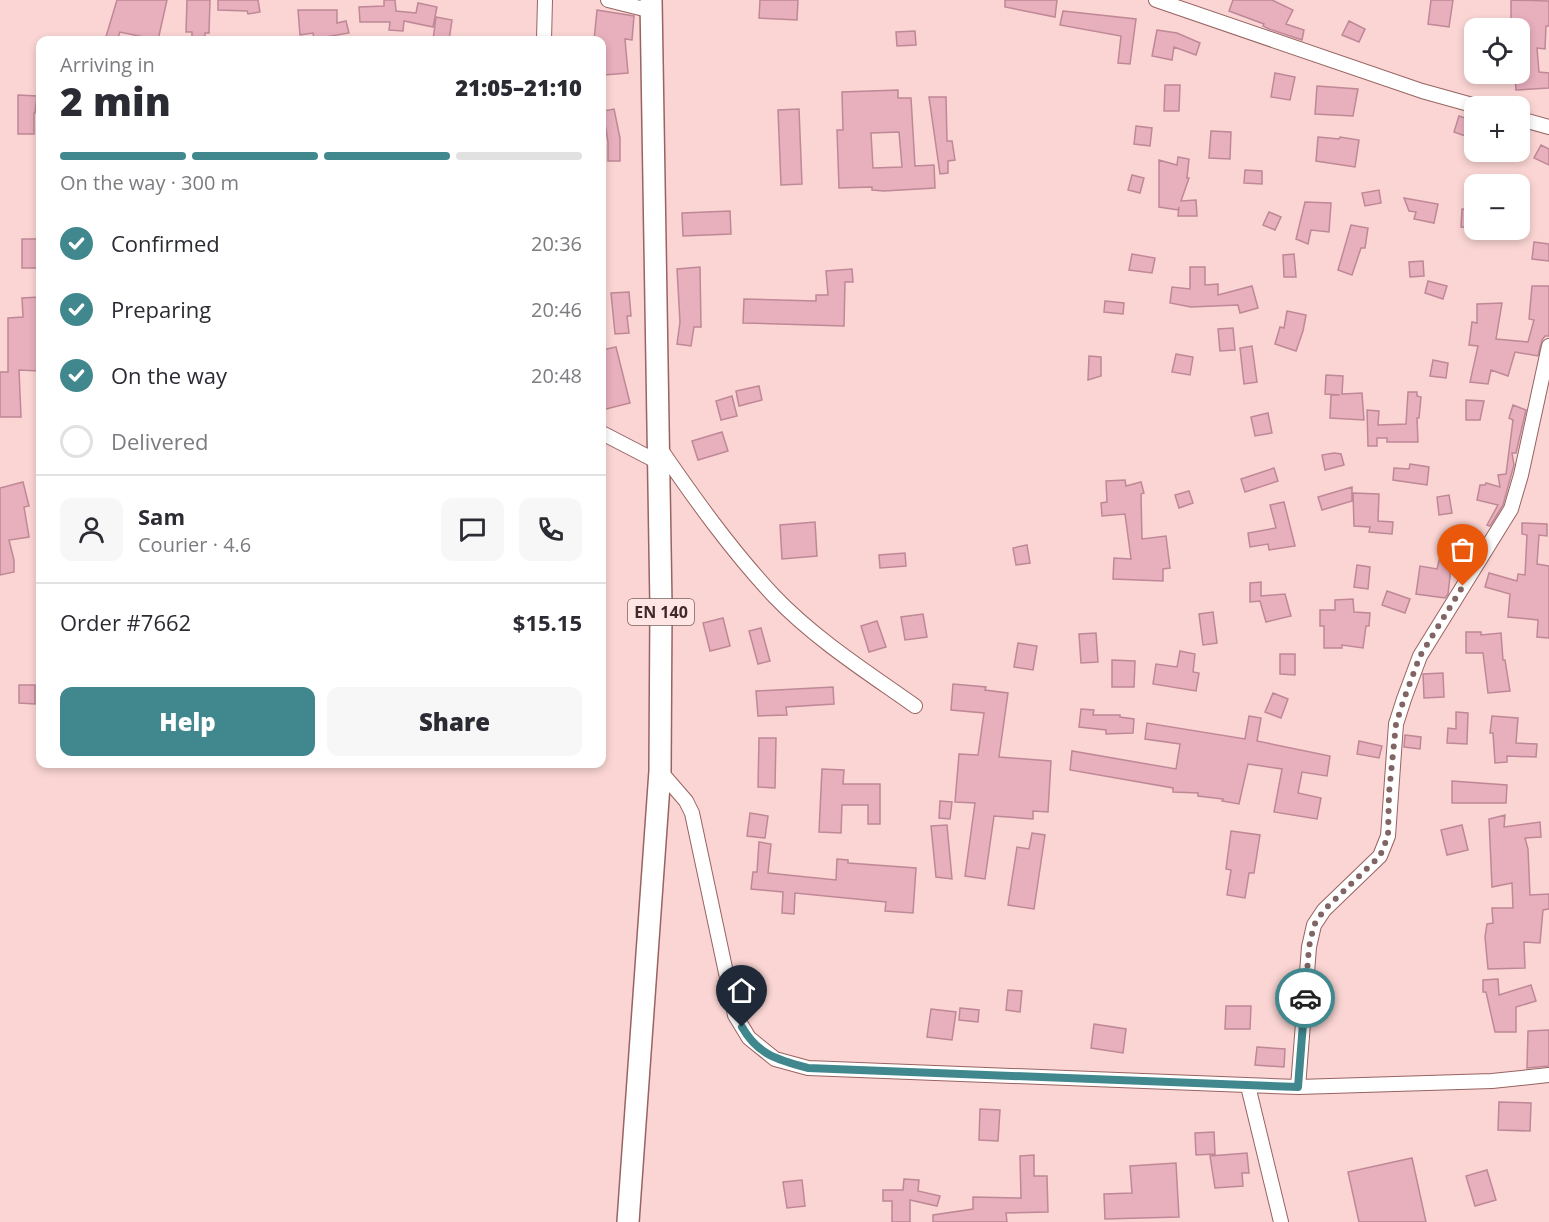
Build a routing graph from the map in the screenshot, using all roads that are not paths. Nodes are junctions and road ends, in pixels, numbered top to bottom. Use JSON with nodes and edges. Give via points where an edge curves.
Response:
{"nodes":[{"id":1,"x":545,"y":0,"type":"edge"},
{"id":2,"x":608,"y":0,"type":"edge"},
{"id":3,"x":1156,"y":0,"type":"edge"},
{"id":4,"x":651,"y":6,"type":"edge"},
{"id":5,"x":544,"y":36,"type":"edge"},
{"id":6,"x":1464,"y":103,"type":"edge"},
{"id":7,"x":1530,"y":122,"type":"edge"},
{"id":8,"x":1549,"y":127,"type":"edge"},
{"id":9,"x":1549,"y":346,"type":"edge"},
{"id":10,"x":606,"y":434,"type":"edge"},
{"id":11,"x":658,"y":454,"type":"junction"},
{"id":12,"x":915,"y":706,"type":"dead end"},
{"id":13,"x":660,"y":771,"type":"junction"},
{"id":14,"x":1549,"y":1075,"type":"edge"},
{"id":15,"x":1248,"y":1086,"type":"junction"},
{"id":16,"x":1298,"y":1087,"type":"junction"},
{"id":17,"x":628,"y":1222,"type":"edge"},
{"id":18,"x":1281,"y":1222,"type":"edge"}],
"edges":[{"from":1,"to":5,"type":"street"},
{"from":2,"to":4,"type":"street"},
{"from":3,"to":6,"type":"street"},
{"from":4,"to":11,"type":"main road","number":"EN 140"},
{"from":7,"to":8,"type":"street"},
{"from":9,"to":16,"type":"street","via":[[1511,509],[1420,656],[1404,699],[1396,724],[1388,836],[1380,856],[1324,910],[1314,925]]},
{"from":10,"to":11,"type":"street"},
{"from":11,"to":12,"type":"street","via":[[774,597],[831,646]]},
{"from":11,"to":13,"type":"main road","number":"EN 140"},
{"from":13,"to":15,"type":"street","via":[[687,801],[692,813],[735,1015],[749,1038],[775,1059],[808,1068]]},
{"from":13,"to":17,"type":"main road","number":"EN 140"},
{"from":14,"to":16,"type":"street","via":[[1492,1081]]},
{"from":15,"to":16,"type":"street"},
{"from":15,"to":18,"type":"street"}]}
